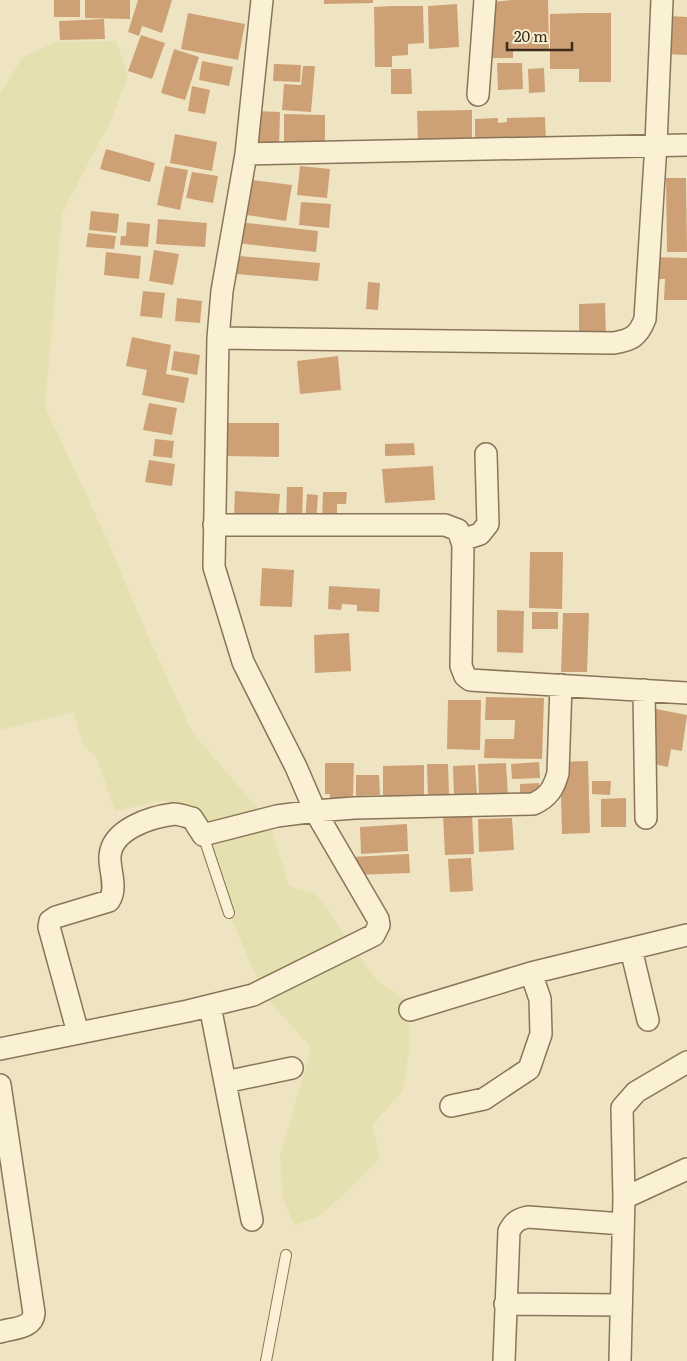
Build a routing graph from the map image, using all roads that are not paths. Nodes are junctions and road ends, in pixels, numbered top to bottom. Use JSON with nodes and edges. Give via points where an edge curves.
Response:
{"nodes":[{"id":1,"x":262,"y":0,"type":"edge"},
{"id":2,"x":485,"y":0,"type":"edge"},
{"id":3,"x":662,"y":0,"type":"edge"},
{"id":4,"x":478,"y":95,"type":"dead end"},
{"id":5,"x":656,"y":144,"type":"junction"},
{"id":6,"x":687,"y":145,"type":"edge"},
{"id":7,"x":246,"y":154,"type":"junction"},
{"id":8,"x":218,"y":338,"type":"junction"},
{"id":9,"x":486,"y":454,"type":"dead end"},
{"id":10,"x":214,"y":525,"type":"junction"},
{"id":11,"x":462,"y":540,"type":"junction"},
{"id":12,"x":561,"y":685,"type":"junction"},
{"id":13,"x":644,"y":690,"type":"junction"},
{"id":14,"x":687,"y":693,"type":"edge"},
{"id":15,"x":315,"y":811,"type":"junction"},
{"id":16,"x":646,"y":818,"type":"dead end"},
{"id":17,"x":203,"y":834,"type":"junction"},
{"id":18,"x":230,"y":913,"type":"dead end"},
{"id":19,"x":687,"y":935,"type":"edge"},
{"id":20,"x":631,"y":949,"type":"junction"},
{"id":21,"x":531,"y":974,"type":"junction"},
{"id":22,"x":210,"y":1006,"type":"junction"},
{"id":23,"x":410,"y":1010,"type":"dead end"},
{"id":24,"x":648,"y":1020,"type":"dead end"},
{"id":25,"x":78,"y":1033,"type":"junction"},
{"id":26,"x":0,"y":1049,"type":"edge"},
{"id":27,"x":687,"y":1062,"type":"edge"},
{"id":28,"x":292,"y":1068,"type":"dead end"},
{"id":29,"x":225,"y":1082,"type":"junction"},
{"id":30,"x":0,"y":1085,"type":"edge"},
{"id":31,"x":451,"y":1106,"type":"dead end"},
{"id":32,"x":687,"y":1169,"type":"edge"},
{"id":33,"x":624,"y":1198,"type":"junction"},
{"id":34,"x":252,"y":1220,"type":"dead end"},
{"id":35,"x":622,"y":1224,"type":"junction"},
{"id":36,"x":286,"y":1255,"type":"dead end"},
{"id":37,"x":505,"y":1304,"type":"junction"},
{"id":38,"x":621,"y":1305,"type":"junction"},
{"id":39,"x":0,"y":1332,"type":"edge"},
{"id":40,"x":266,"y":1361,"type":"edge"},
{"id":41,"x":504,"y":1361,"type":"edge"},
{"id":42,"x":620,"y":1361,"type":"edge"}],
"edges":[{"from":1,"to":7,"type":"street"},
{"from":2,"to":4,"type":"street"},
{"from":3,"to":5,"type":"street"},
{"from":5,"to":6,"type":"street"},
{"from":5,"to":7,"type":"street"},
{"from":5,"to":8,"type":"street","via":[[645,319],[640,331],[628,340],[614,343]]},
{"from":7,"to":8,"type":"street","via":[[222,291]]},
{"from":8,"to":10,"type":"street"},
{"from":9,"to":11,"type":"street","via":[[488,524],[480,534]]},
{"from":10,"to":11,"type":"street","via":[[444,525],[458,530]]},
{"from":10,"to":15,"type":"street","via":[[214,567],[243,662]]},
{"from":11,"to":12,"type":"street","via":[[461,666],[465,676],[470,680]]},
{"from":12,"to":13,"type":"street"},
{"from":12,"to":15,"type":"street","via":[[558,773],[555,784],[544,799],[533,804]]},
{"from":13,"to":14,"type":"street"},
{"from":13,"to":16,"type":"street"},
{"from":15,"to":17,"type":"street","via":[[276,816]]},
{"from":15,"to":22,"type":"street","via":[[378,919],[378,931],[337,955],[253,995]]},
{"from":17,"to":18,"type":"lane"},
{"from":17,"to":25,"type":"street","via":[[192,818],[175,814],[121,833],[110,855],[113,892],[110,901],[50,921],[50,932]]},
{"from":19,"to":20,"type":"street"},
{"from":20,"to":21,"type":"street"},
{"from":20,"to":24,"type":"street"},
{"from":21,"to":23,"type":"street"},
{"from":21,"to":31,"type":"street","via":[[540,999],[541,1034],[529,1069],[484,1099]]},
{"from":22,"to":25,"type":"street"},
{"from":22,"to":29,"type":"street"},
{"from":25,"to":26,"type":"street"},
{"from":27,"to":33,"type":"street","via":[[646,1085],[622,1108]]},
{"from":28,"to":29,"type":"street"},
{"from":29,"to":34,"type":"street"},
{"from":30,"to":39,"type":"street","via":[[34,1318],[27,1325]]},
{"from":32,"to":33,"type":"street"},
{"from":33,"to":35,"type":"street"},
{"from":35,"to":37,"type":"street","via":[[519,1219],[509,1231]]},
{"from":35,"to":38,"type":"street"},
{"from":36,"to":40,"type":"lane"},
{"from":37,"to":38,"type":"street"},
{"from":37,"to":41,"type":"street"},
{"from":38,"to":42,"type":"street"}]}
